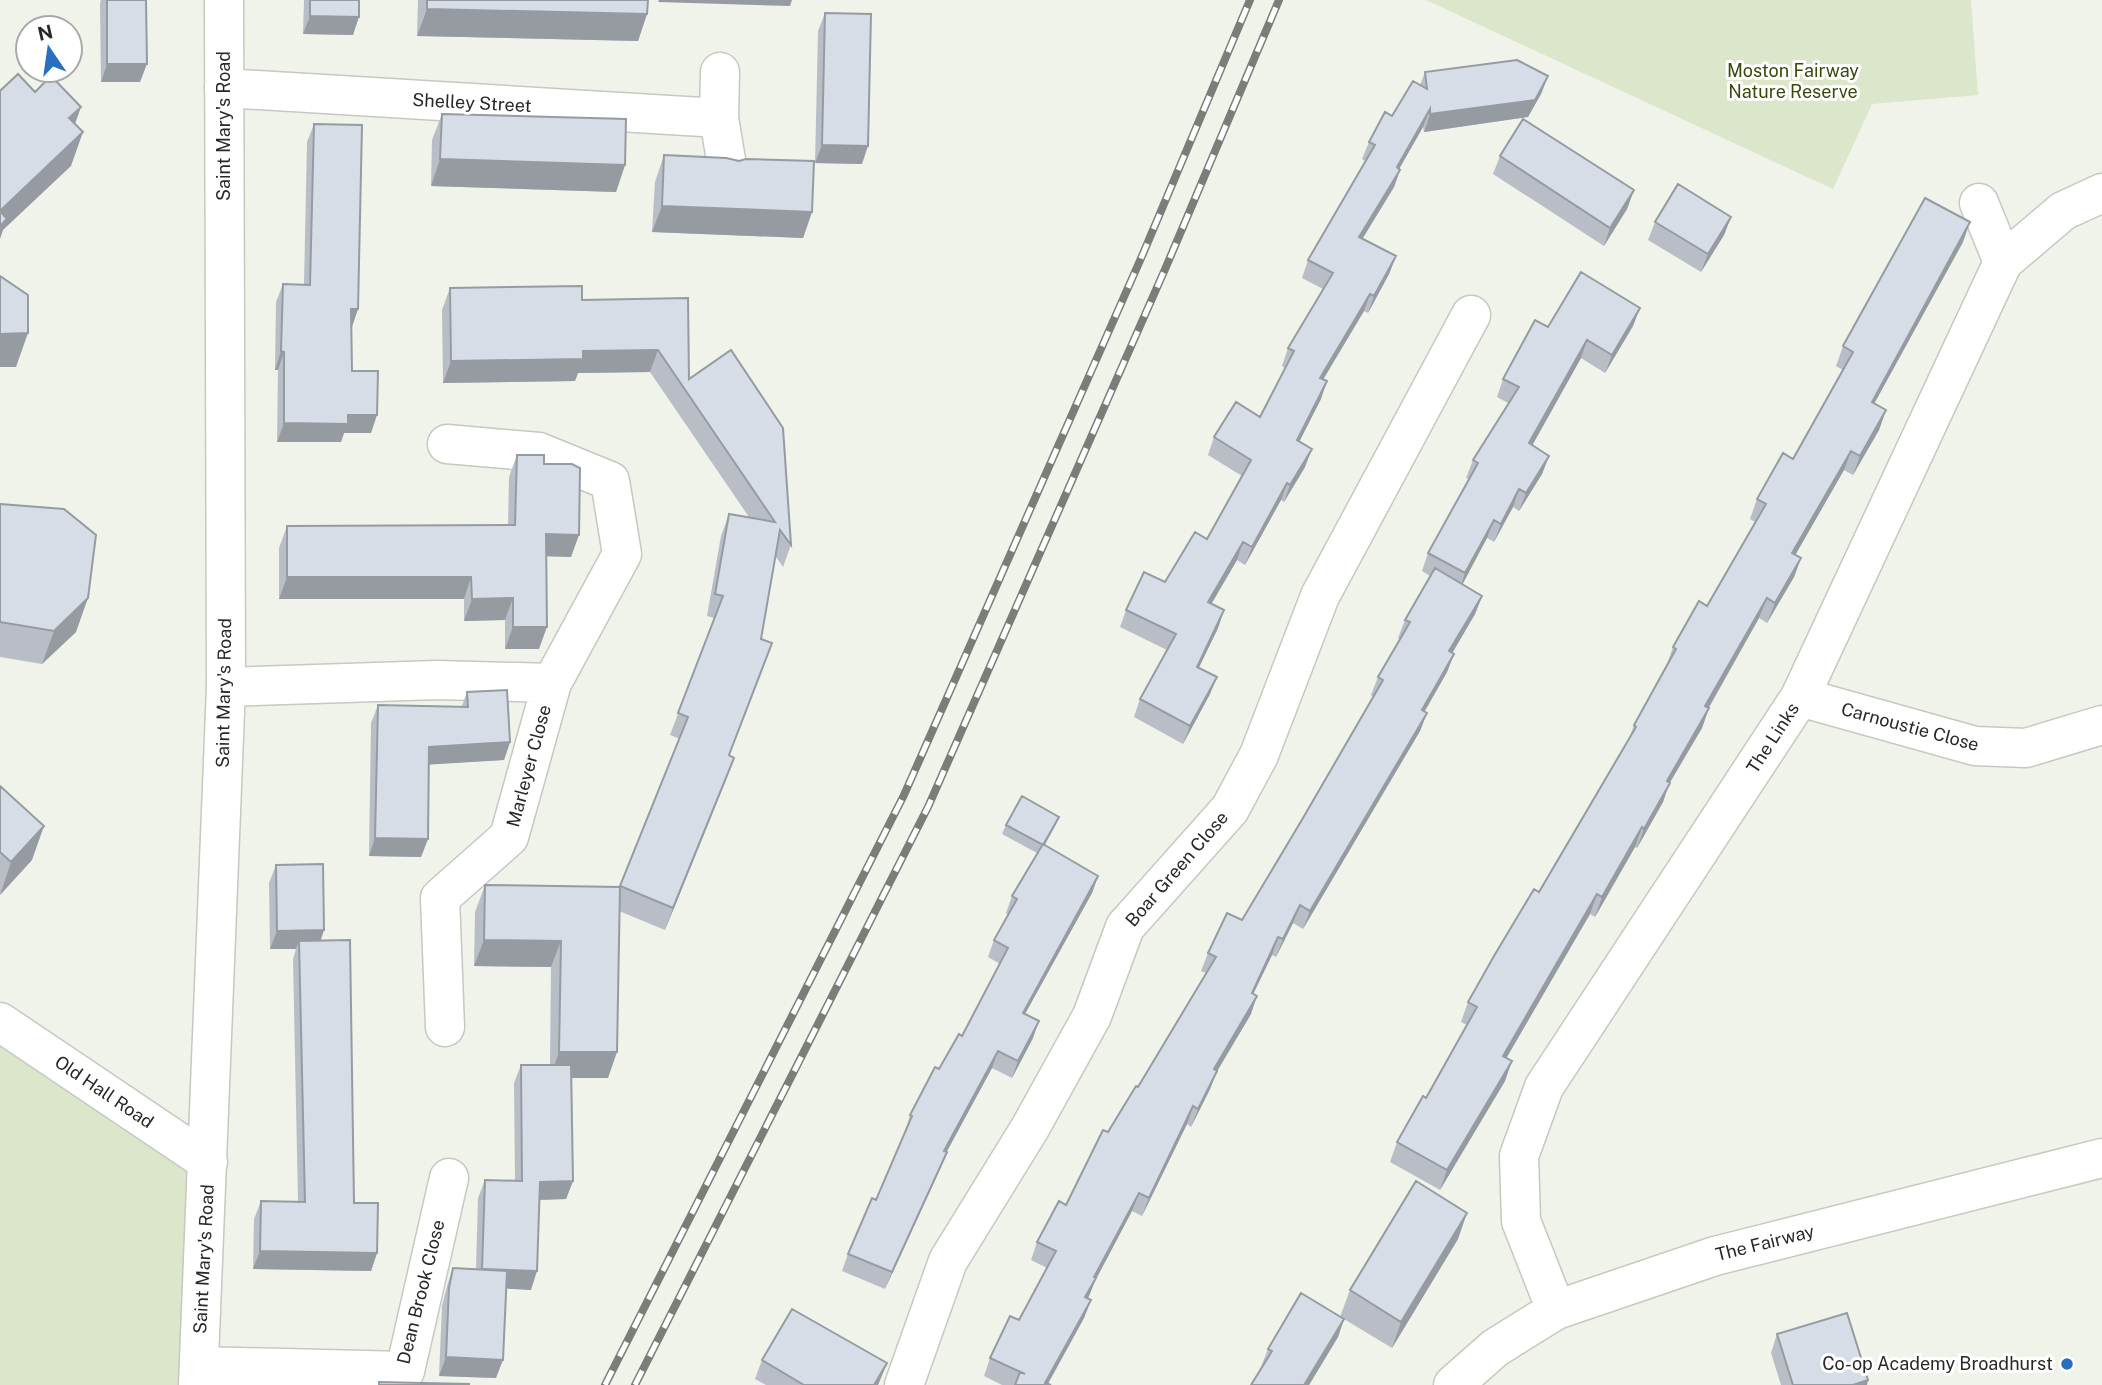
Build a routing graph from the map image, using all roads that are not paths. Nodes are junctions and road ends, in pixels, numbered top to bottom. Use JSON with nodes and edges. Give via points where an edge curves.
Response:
{"nodes":[{"id":1,"x":224,"y":0,"type":"edge"},
{"id":2,"x":720,"y":72,"type":"dead end"},
{"id":3,"x":225,"y":88,"type":"junction"},
{"id":4,"x":719,"y":118,"type":"junction"},
{"id":5,"x":727,"y":166,"type":"edge"},
{"id":6,"x":2102,"y":193,"type":"edge"},
{"id":7,"x":1979,"y":203,"type":"dead end"},
{"id":8,"x":2003,"y":262,"type":"junction"},
{"id":9,"x":1471,"y":315,"type":"dead end"},
{"id":10,"x":447,"y":444,"type":"dead end"},
{"id":11,"x":552,"y":683,"type":"junction"},
{"id":12,"x":226,"y":687,"type":"junction"},
{"id":13,"x":1800,"y":697,"type":"junction"},
{"id":14,"x":2102,"y":724,"type":"edge"},
{"id":15,"x":0,"y":1022,"type":"edge"},
{"id":16,"x":445,"y":1027,"type":"dead end"},
{"id":17,"x":2102,"y":1157,"type":"edge"},
{"id":18,"x":208,"y":1162,"type":"junction"},
{"id":19,"x":449,"y":1178,"type":"dead end"},
{"id":20,"x":1556,"y":1310,"type":"junction"},
{"id":21,"x":198,"y":1376,"type":"edge"},
{"id":22,"x":904,"y":1385,"type":"edge"},
{"id":23,"x":1453,"y":1385,"type":"edge"}],
"edges":[{"from":1,"to":3,"type":"street","name":"Saint Mary's Road"},
{"from":2,"to":4,"type":"street"},
{"from":3,"to":4,"type":"street","name":"Shelley Street"},
{"from":3,"to":12,"type":"street","name":"Saint Mary's Road"},
{"from":4,"to":5,"type":"street"},
{"from":6,"to":8,"type":"street","name":"The Links","via":[[2063,211]]},
{"from":7,"to":8,"type":"street"},
{"from":8,"to":13,"type":"street","name":"The Links"},
{"from":9,"to":22,"type":"street","name":"Boar Green Close","via":[[1320,596],[1259,755],[1230,809],[1125,927],[1092,1016],[948,1261]]},
{"from":10,"to":11,"type":"street","name":"Marleyer Close","via":[[539,452],[610,481],[622,554]]},
{"from":11,"to":12,"type":"street","name":"Marleyer Close","via":[[437,680]]},
{"from":11,"to":16,"type":"street","name":"Marleyer Close","via":[[509,837],[440,898]]},
{"from":12,"to":18,"type":"street","name":"Saint Mary's Road"},
{"from":13,"to":14,"type":"street","name":"Carnoustie Close","via":[[1975,746],[2026,748]]},
{"from":13,"to":20,"type":"street","name":"The Links","via":[[1544,1087],[1519,1156],[1521,1221]]},
{"from":15,"to":18,"type":"street","name":"Old Hall Road"},
{"from":17,"to":20,"type":"street","name":"The Fairway","via":[[1715,1256]]},
{"from":18,"to":21,"type":"street","name":"Saint Mary's Road"},
{"from":19,"to":21,"type":"street","name":"Dean Brook Close","via":[[405,1371]]},
{"from":20,"to":23,"type":"street","name":"The Fairway","via":[[1495,1349]]}]}
